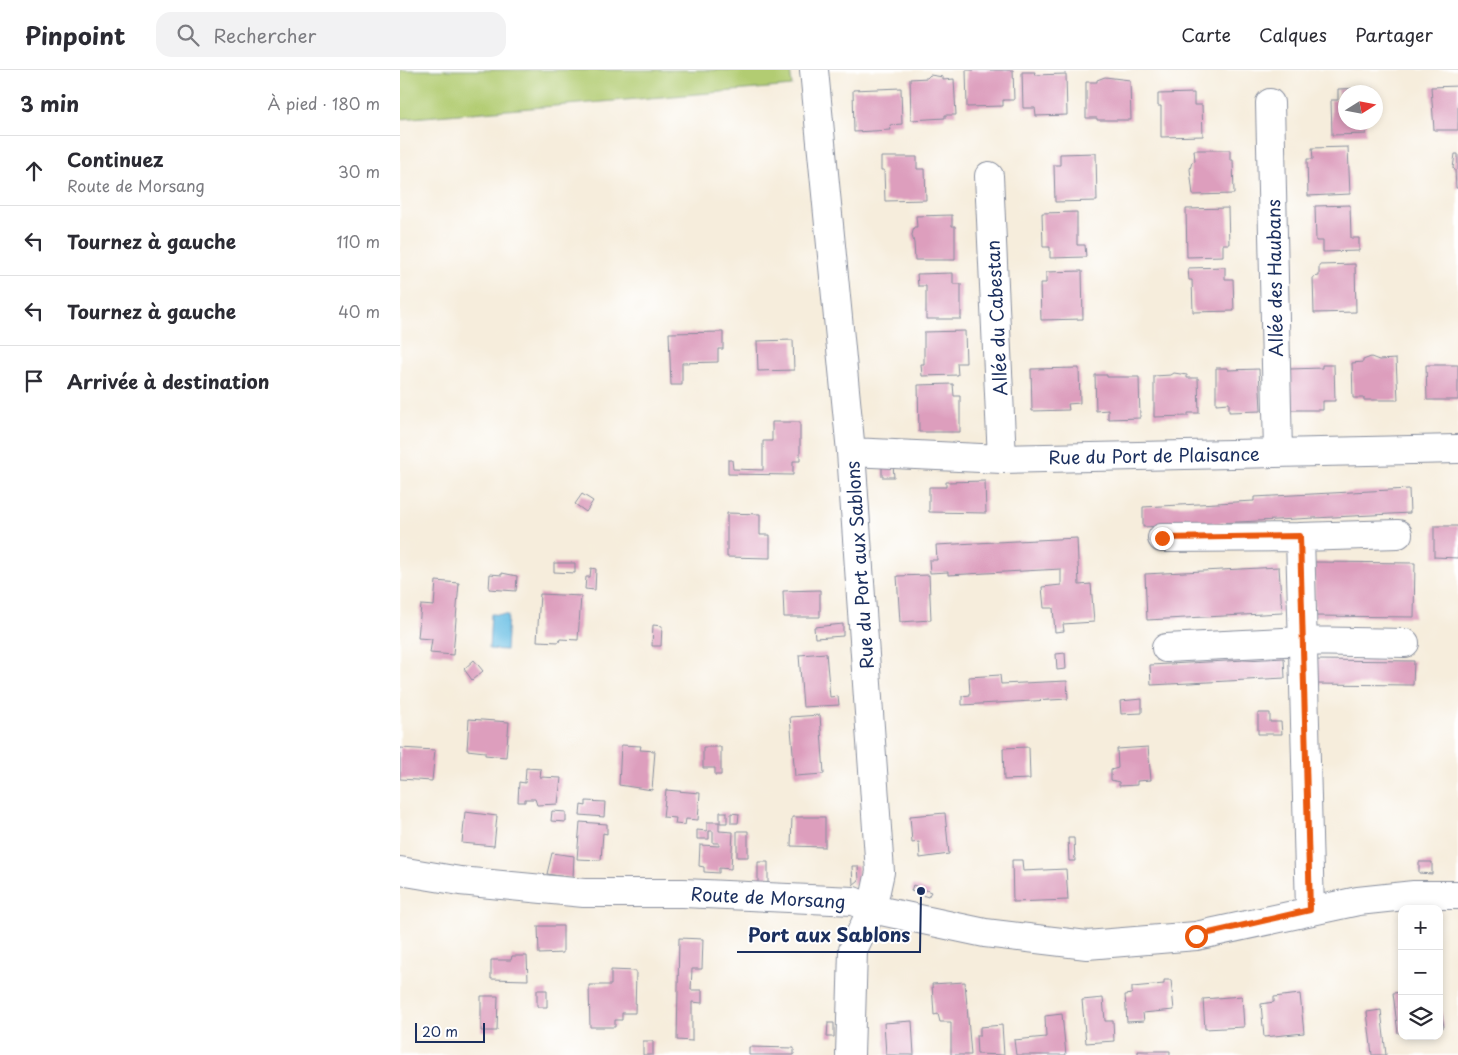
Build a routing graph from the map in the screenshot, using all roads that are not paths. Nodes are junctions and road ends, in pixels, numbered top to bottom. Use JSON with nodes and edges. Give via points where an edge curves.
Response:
{"nodes":[{"id":1,"x":814,"y":70,"type":"edge"},
{"id":2,"x":1270,"y":103,"type":"dead end"},
{"id":3,"x":989,"y":176,"type":"dead end"},
{"id":4,"x":1458,"y":449,"type":"edge"},
{"id":5,"x":851,"y":452,"type":"junction"},
{"id":6,"x":1278,"y":452,"type":"junction"},
{"id":7,"x":1002,"y":459,"type":"junction"},
{"id":8,"x":1398,"y":534,"type":"dead end"},
{"id":9,"x":1300,"y":536,"type":"junction"},
{"id":10,"x":1162,"y":538,"type":"dead end"},
{"id":11,"x":1302,"y":642,"type":"junction"},
{"id":12,"x":1405,"y":643,"type":"dead end"},
{"id":13,"x":1166,"y":648,"type":"dead end"},
{"id":14,"x":400,"y":871,"type":"edge"},
{"id":15,"x":1458,"y":894,"type":"edge"},
{"id":16,"x":872,"y":909,"type":"junction"},
{"id":17,"x":1310,"y":910,"type":"junction"},
{"id":18,"x":850,"y":1055,"type":"edge"}],
"edges":[{"from":1,"to":5,"type":"street","name":"Rue du Port aux Sablons"},
{"from":2,"to":6,"type":"street","name":"Allée des Haubans"},
{"from":3,"to":7,"type":"street","name":"Allée du Cabestan"},
{"from":4,"to":6,"type":"street","name":"Rue du Port de Plaisance"},
{"from":5,"to":7,"type":"street","name":"Rue du Port de Plaisance"},
{"from":5,"to":16,"type":"street","name":"Rue du Port aux Sablons","via":[[880,872]]},
{"from":6,"to":7,"type":"street","name":"Rue du Port de Plaisance"},
{"from":8,"to":9,"type":"street"},
{"from":9,"to":10,"type":"street"},
{"from":9,"to":11,"type":"street"},
{"from":11,"to":12,"type":"street"},
{"from":11,"to":13,"type":"street"},
{"from":11,"to":17,"type":"street"},
{"from":14,"to":16,"type":"street","name":"Route de Morsang","via":[[460,881],[584,893],[794,897],[853,901]]},
{"from":15,"to":17,"type":"street","name":"Route de Morsang","via":[[1339,903]]},
{"from":16,"to":17,"type":"street","name":"Route de Morsang","via":[[985,933],[1087,945],[1196,936]]},
{"from":16,"to":18,"type":"street","name":"Rue du Port aux Sablons","via":[[853,950]]}]}
